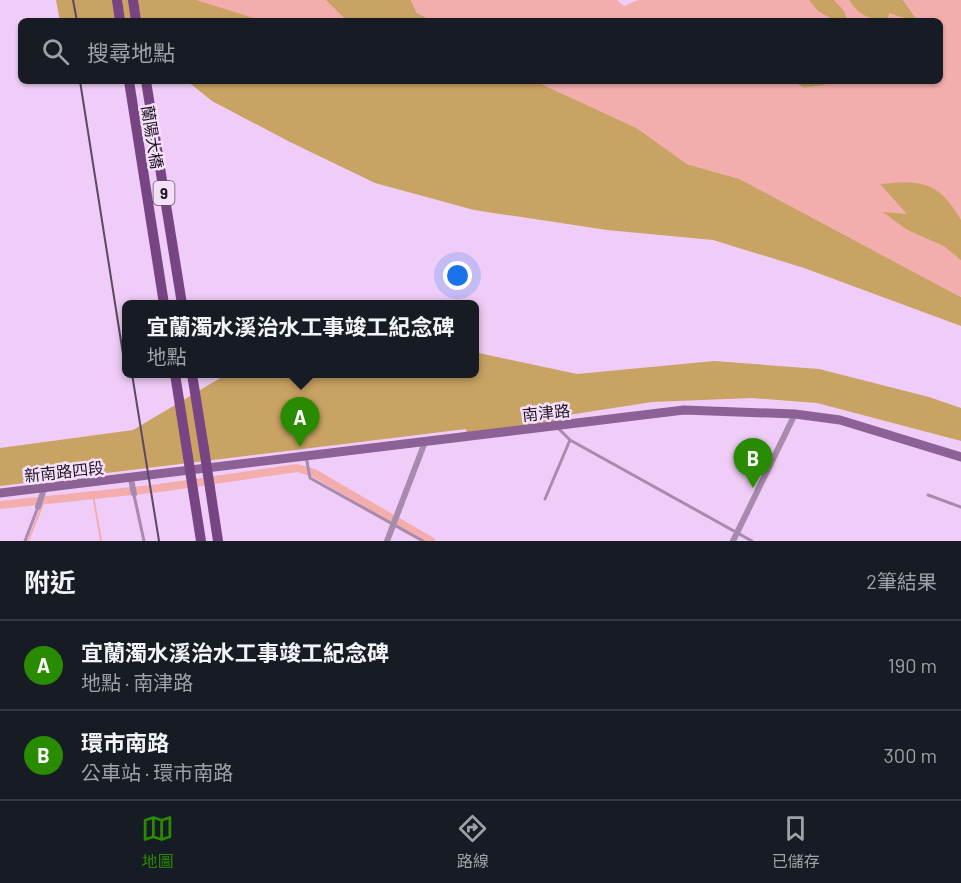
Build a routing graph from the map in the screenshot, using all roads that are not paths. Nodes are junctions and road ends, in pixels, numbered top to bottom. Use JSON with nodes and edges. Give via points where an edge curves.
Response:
{"nodes":[{"id":1,"x":117,"y":0,"type":"edge"},
{"id":2,"x":133,"y":0,"type":"edge"},
{"id":3,"x":120,"y":18,"type":"edge"},
{"id":4,"x":136,"y":18,"type":"edge"},
{"id":5,"x":129,"y":84,"type":"edge"},
{"id":6,"x":146,"y":84,"type":"edge"},
{"id":7,"x":163,"y":300,"type":"edge"},
{"id":8,"x":181,"y":300,"type":"edge"},
{"id":9,"x":175,"y":378,"type":"edge"},
{"id":10,"x":193,"y":378,"type":"edge"},
{"id":11,"x":795,"y":414,"type":"junction"},
{"id":12,"x":556,"y":426,"type":"junction"},
{"id":13,"x":570,"y":440,"type":"junction"},
{"id":14,"x":425,"y":442,"type":"junction"},
{"id":15,"x":937,"y":450,"type":"junction"},
{"id":16,"x":306,"y":456,"type":"junction"},
{"id":17,"x":961,"y":457,"type":"edge"},
{"id":18,"x":961,"y":462,"type":"edge"},
{"id":19,"x":132,"y":486,"type":"junction"},
{"id":20,"x":0,"y":493,"type":"edge"},
{"id":21,"x":43,"y":493,"type":"junction"},
{"id":22,"x":928,"y":495,"type":"dead end"},
{"id":23,"x":545,"y":499,"type":"dead end"},
{"id":24,"x":38,"y":507,"type":"joint"},
{"id":25,"x":961,"y":507,"type":"edge"},
{"id":26,"x":395,"y":524,"type":"junction"},
{"id":27,"x":738,"y":533,"type":"junction"},
{"id":28,"x":25,"y":541,"type":"edge"},
{"id":29,"x":144,"y":541,"type":"edge"},
{"id":30,"x":201,"y":541,"type":"edge"},
{"id":31,"x":219,"y":541,"type":"edge"},
{"id":32,"x":387,"y":541,"type":"edge"},
{"id":33,"x":423,"y":541,"type":"edge"},
{"id":34,"x":733,"y":541,"type":"edge"},
{"id":35,"x":752,"y":541,"type":"edge"}],
"edges":[{"from":1,"to":3,"type":"main road"},
{"from":2,"to":4,"type":"main road"},
{"from":5,"to":7,"type":"main road","name":"蘭陽大橋","number":"9"},
{"from":6,"to":8,"type":"main road","name":"蘭陽大橋","number":"9"},
{"from":9,"to":30,"type":"main road","bridge":true},
{"from":10,"to":31,"type":"main road","bridge":true},
{"from":11,"to":12,"type":"street","name":"南津路","via":[[684,410]]},
{"from":11,"to":15,"type":"street","name":"南津路","via":[[840,420]]},
{"from":11,"to":27,"type":"street"},
{"from":12,"to":13,"type":"lane"},
{"from":12,"to":14,"type":"street","name":"南津路"},
{"from":13,"to":23,"type":"lane"},
{"from":13,"to":27,"type":"lane"},
{"from":14,"to":16,"type":"street","name":"南津路"},
{"from":14,"to":26,"type":"street"},
{"from":15,"to":17,"type":"street","name":"南津路"},
{"from":15,"to":18,"type":"street"},
{"from":16,"to":19,"type":"street","name":"南津路"},
{"from":16,"to":26,"type":"lane","via":[[310,478]]},
{"from":19,"to":21,"type":"street","name":"新南路四段"},
{"from":19,"to":29,"type":"lane"},
{"from":20,"to":21,"type":"street","name":"新南路四段"},
{"from":21,"to":24,"type":"street"},
{"from":22,"to":25,"type":"lane"},
{"from":24,"to":28,"type":"lane"},
{"from":26,"to":32,"type":"street"},
{"from":26,"to":33,"type":"lane"},
{"from":27,"to":34,"type":"street"},
{"from":27,"to":35,"type":"lane"}]}
